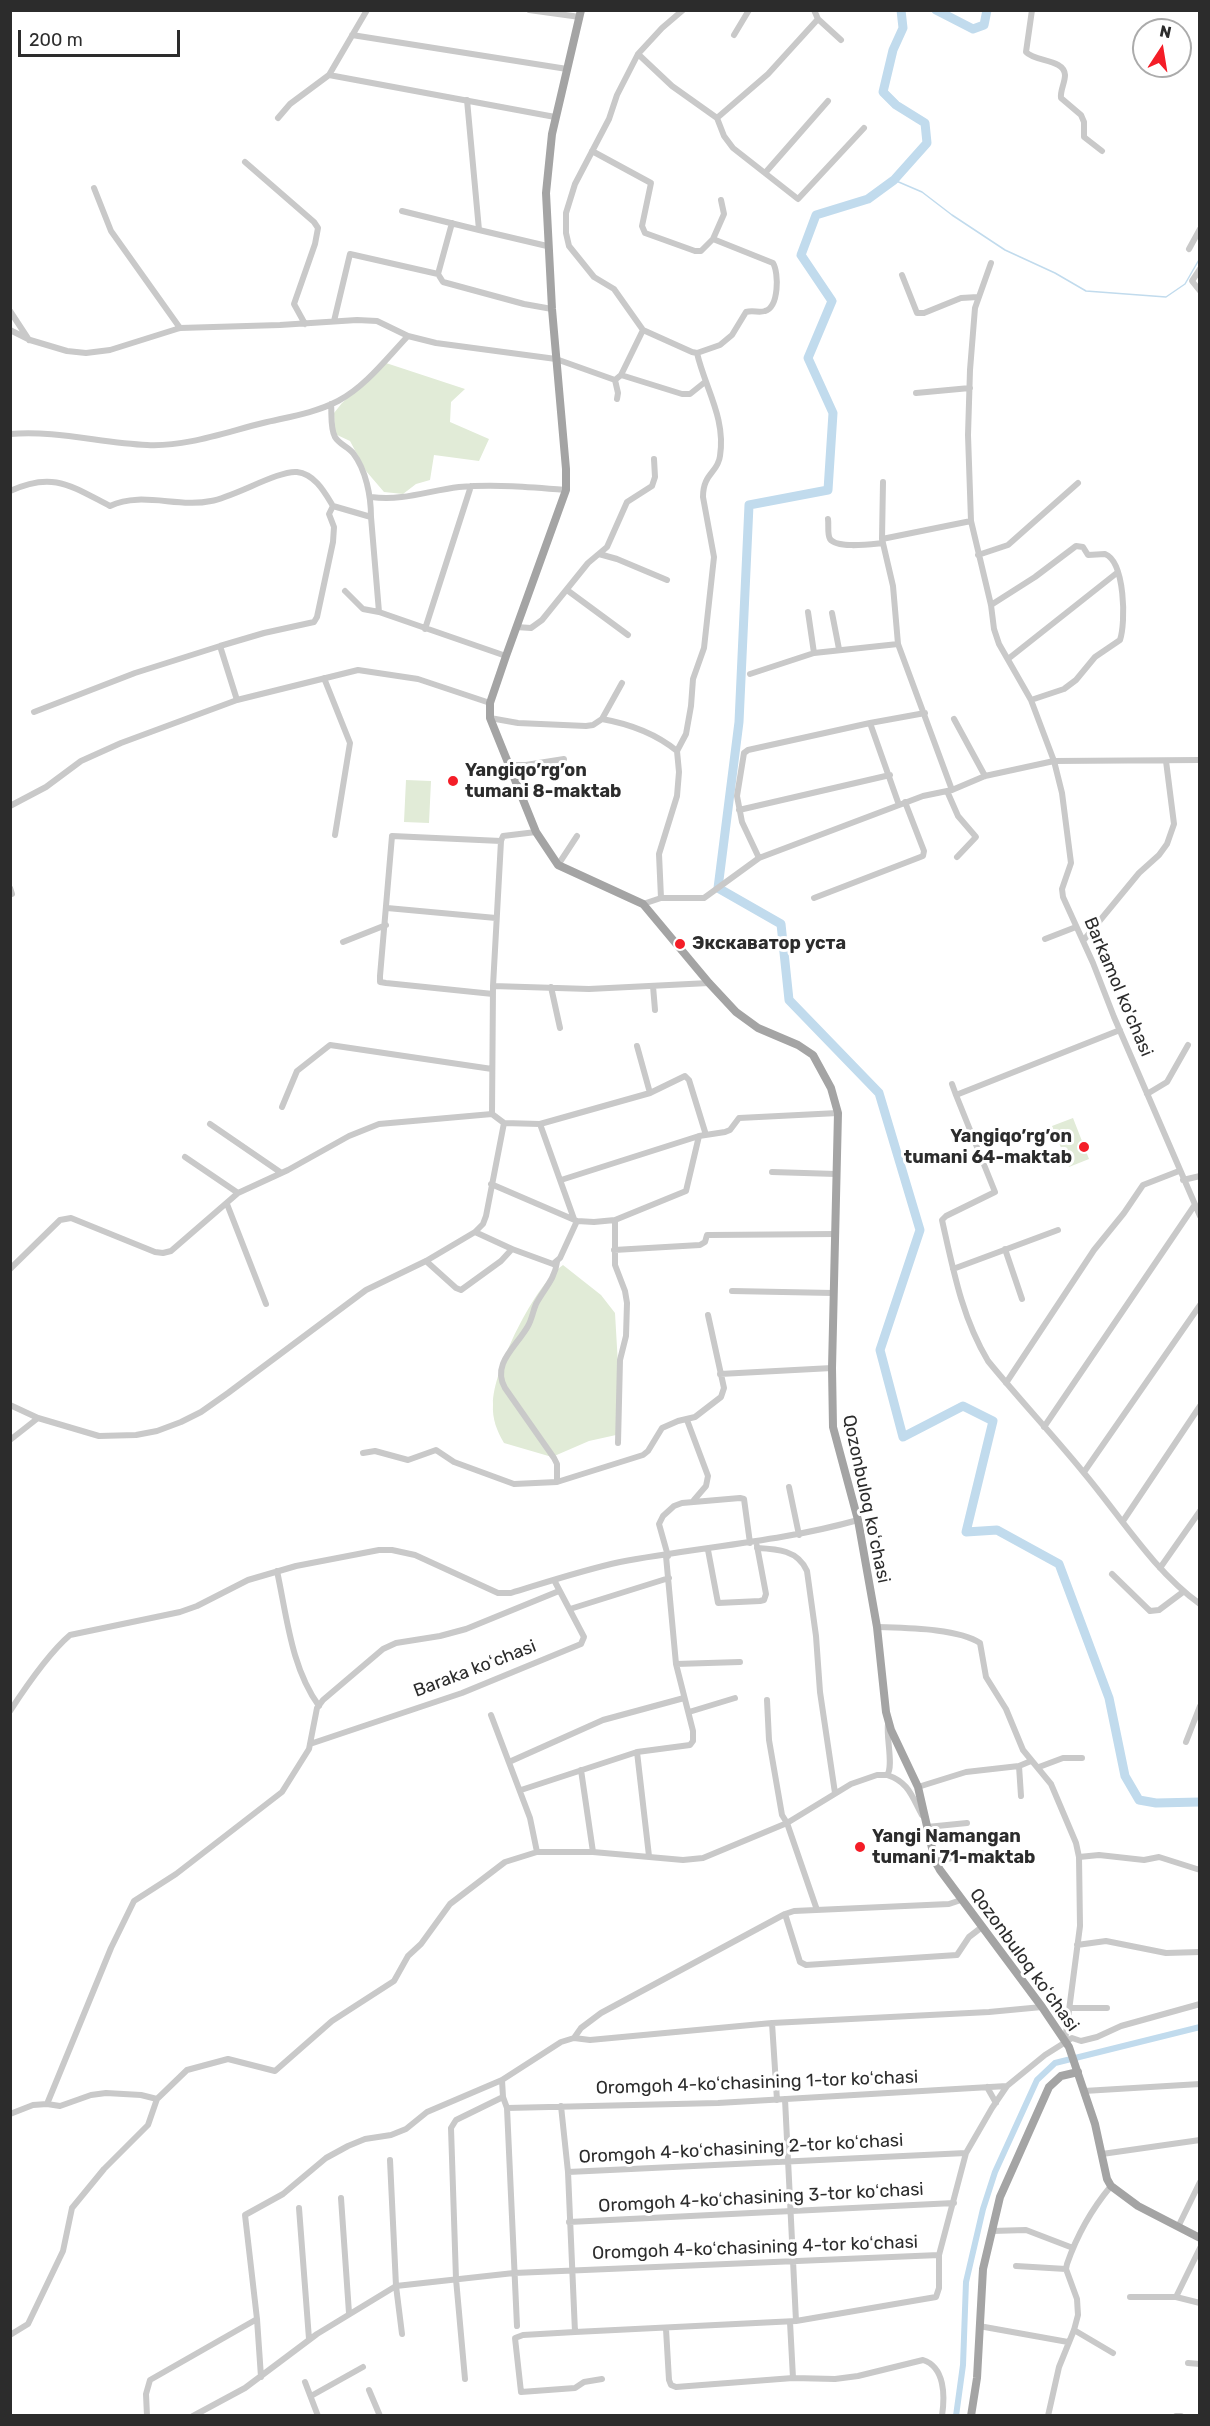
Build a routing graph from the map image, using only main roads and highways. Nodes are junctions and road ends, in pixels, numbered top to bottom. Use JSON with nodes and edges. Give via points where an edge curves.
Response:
{"nodes":[{"id":1,"x":580,"y":14,"type":"edge"},
{"id":2,"x":1077,"y":2068,"type":"junction"},
{"id":3,"x":1200,"y":2238,"type":"edge"},
{"id":4,"x":971,"y":2415,"type":"edge"}],
"edges":[{"from":1,"to":2,"type":"main road","name":"Qozonbuloq koʻchasi","via":[[555,117],[546,193],[566,490],[490,703],[490,718],[536,832],[558,866],[643,904],[736,1012],[758,1028],[813,1055],[831,1088],[838,1113],[833,1427],[858,1520],[888,1721],[918,1787],[935,1862],[1042,2007],[1067,2044]]},
{"from":2,"to":3,"type":"main road","name":"Qozonbuloq koʻchasi","via":[[1111,2186],[1138,2206]]},
{"from":2,"to":4,"type":"main road","via":[[1058,2077],[1046,2092],[1000,2197],[983,2269]]}]}
